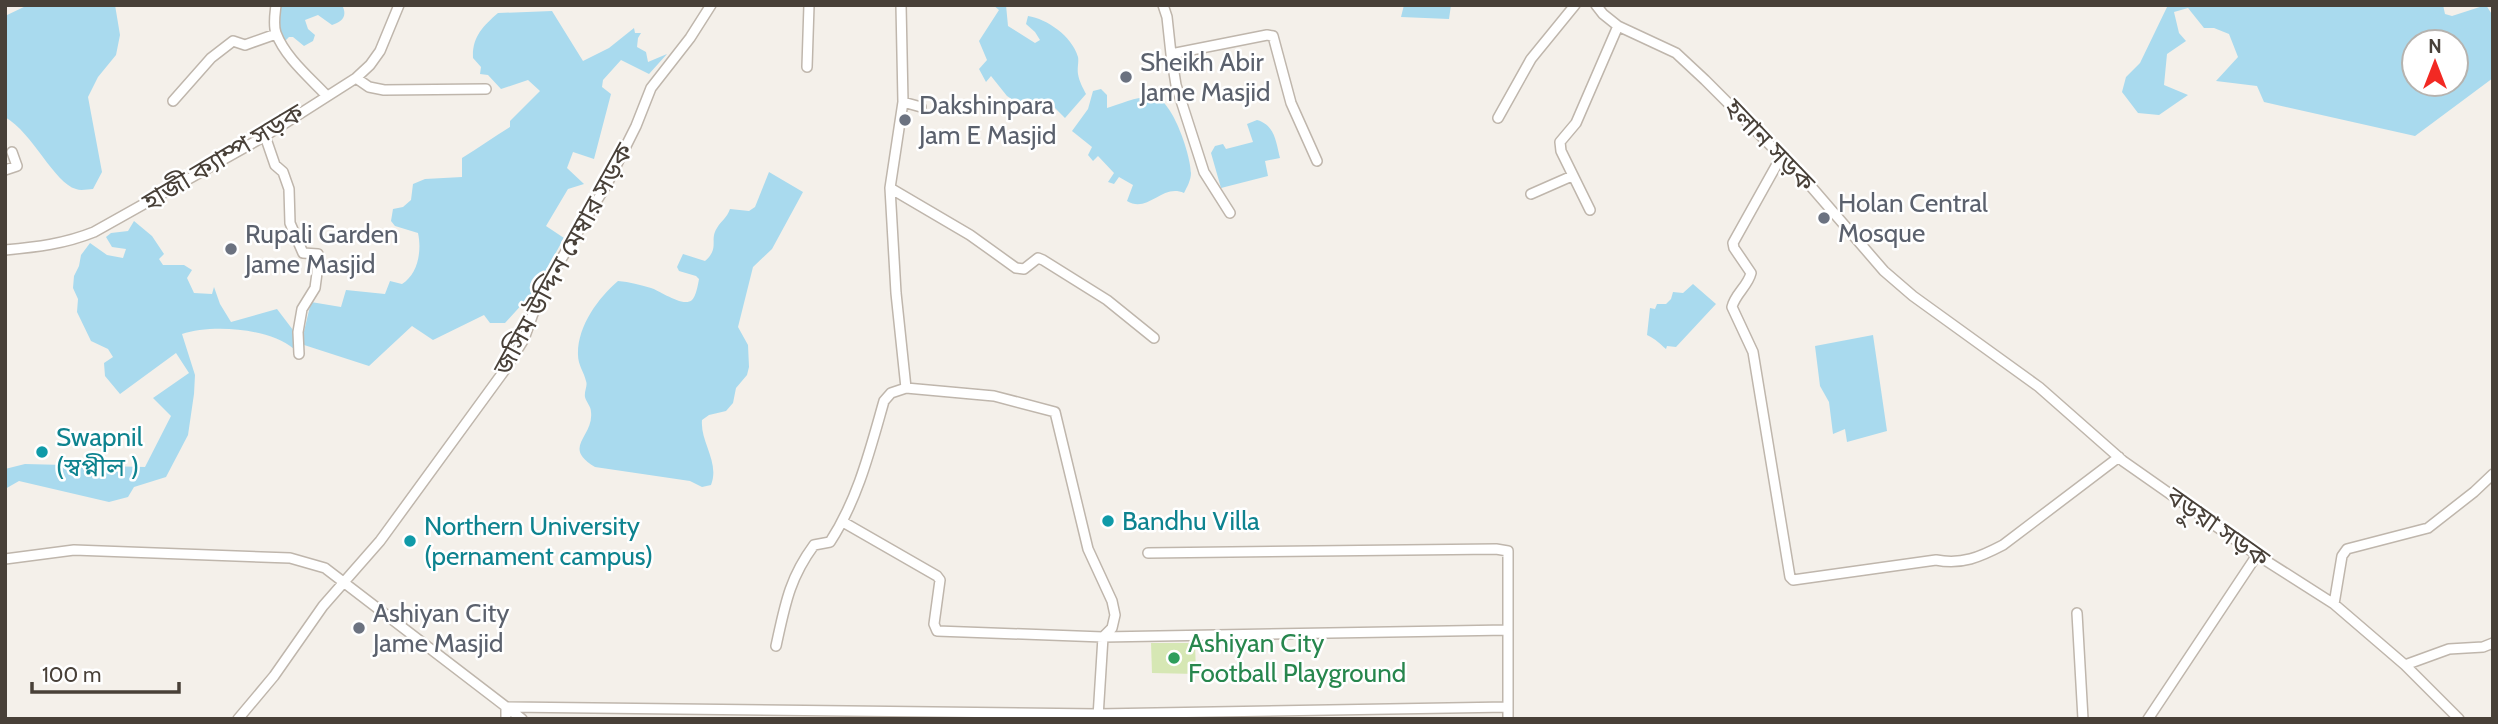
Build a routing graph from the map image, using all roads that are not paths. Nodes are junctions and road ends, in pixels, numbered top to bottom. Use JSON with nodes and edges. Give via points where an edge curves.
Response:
{"nodes":[{"id":1,"x":276,"y":5,"type":"edge"},
{"id":2,"x":399,"y":5,"type":"edge"},
{"id":3,"x":711,"y":5,"type":"edge"},
{"id":4,"x":809,"y":5,"type":"edge"},
{"id":5,"x":901,"y":5,"type":"edge"},
{"id":6,"x":1163,"y":5,"type":"edge"},
{"id":7,"x":1575,"y":5,"type":"edge"},
{"id":8,"x":1596,"y":6,"type":"edge"},
{"id":9,"x":1618,"y":26,"type":"junction"},
{"id":10,"x":276,"y":34,"type":"junction"},
{"id":11,"x":1171,"y":54,"type":"junction"},
{"id":12,"x":807,"y":67,"type":"dead end"},
{"id":13,"x":356,"y":78,"type":"junction"},
{"id":14,"x":486,"y":89,"type":"dead end"},
{"id":15,"x":326,"y":95,"type":"junction"},
{"id":16,"x":173,"y":101,"type":"dead end"},
{"id":17,"x":903,"y":102,"type":"junction"},
{"id":18,"x":920,"y":107,"type":"dead end"},
{"id":19,"x":1498,"y":118,"type":"dead end"},
{"id":20,"x":265,"y":136,"type":"junction"},
{"id":21,"x":12,"y":152,"type":"dead end"},
{"id":22,"x":1781,"y":157,"type":"junction"},
{"id":23,"x":1317,"y":161,"type":"dead end"},
{"id":24,"x":5,"y":170,"type":"edge"},
{"id":25,"x":1572,"y":176,"type":"junction"},
{"id":26,"x":890,"y":188,"type":"junction"},
{"id":27,"x":1531,"y":194,"type":"dead end"},
{"id":28,"x":1590,"y":210,"type":"dead end"},
{"id":29,"x":1230,"y":213,"type":"dead end"},
{"id":30,"x":5,"y":250,"type":"edge"},
{"id":31,"x":1927,"y":306,"type":"joint"},
{"id":32,"x":1154,"y":338,"type":"dead end"},
{"id":33,"x":299,"y":354,"type":"dead end"},
{"id":34,"x":906,"y":388,"type":"junction"},
{"id":35,"x":2119,"y":457,"type":"junction"},
{"id":36,"x":2493,"y":474,"type":"edge"},
{"id":37,"x":843,"y":522,"type":"junction"},
{"id":38,"x":1148,"y":553,"type":"dead end"},
{"id":39,"x":2257,"y":555,"type":"junction"},
{"id":40,"x":5,"y":559,"type":"edge"},
{"id":41,"x":344,"y":584,"type":"junction"},
{"id":42,"x":2334,"y":604,"type":"junction"},
{"id":43,"x":2077,"y":613,"type":"dead end"},
{"id":44,"x":1508,"y":630,"type":"junction"},
{"id":45,"x":1103,"y":637,"type":"junction"},
{"id":46,"x":2493,"y":643,"type":"edge"},
{"id":47,"x":776,"y":646,"type":"dead end"},
{"id":48,"x":2405,"y":665,"type":"junction"},
{"id":49,"x":506,"y":707,"type":"junction"},
{"id":50,"x":1508,"y":707,"type":"junction"},
{"id":51,"x":1098,"y":716,"type":"edge"},
{"id":52,"x":238,"y":719,"type":"edge"},
{"id":53,"x":506,"y":719,"type":"edge"},
{"id":54,"x":522,"y":719,"type":"edge"},
{"id":55,"x":1508,"y":719,"type":"edge"},
{"id":56,"x":2082,"y":719,"type":"edge"},
{"id":57,"x":2148,"y":719,"type":"edge"},
{"id":58,"x":2459,"y":719,"type":"edge"}],
"edges":[{"from":1,"to":10,"type":"street"},
{"from":2,"to":13,"type":"street","name":"হাজী ক্যাম্প সড়ক","via":[[380,51]]},
{"from":3,"to":41,"type":"street","name":"জসিম উদ্দিন মেম্বার সড়ক","via":[[651,88],[607,184],[540,294],[524,339],[504,371]]},
{"from":4,"to":12,"type":"street"},
{"from":5,"to":17,"type":"street"},
{"from":6,"to":11,"type":"street"},
{"from":7,"to":19,"type":"street","via":[[1531,59]]},
{"from":8,"to":9,"type":"street","name":"হলান সড়ক"},
{"from":9,"to":22,"type":"street","name":"হলান সড়ক","via":[[1676,53]]},
{"from":9,"to":25,"type":"street","via":[[1576,123],[1560,142]]},
{"from":10,"to":15,"type":"street"},
{"from":10,"to":16,"type":"street","via":[[245,46],[233,41],[211,58]]},
{"from":11,"to":23,"type":"street","via":[[1273,36],[1291,103]]},
{"from":11,"to":29,"type":"street","via":[[1176,85],[1205,172]]},
{"from":13,"to":14,"type":"street","via":[[384,90]]},
{"from":13,"to":15,"type":"street","name":"হাজী ক্যাম্প সড়ক"},
{"from":15,"to":20,"type":"street","name":"হাজী ক্যাম্প সড়ক"},
{"from":17,"to":18,"type":"street"},
{"from":17,"to":26,"type":"street"},
{"from":20,"to":30,"type":"street","name":"হাজী ক্যাম্প সড়ক","via":[[94,232],[46,247]]},
{"from":20,"to":33,"type":"street","via":[[289,189],[290,223],[303,254],[318,254],[319,258],[315,288],[302,309]]},
{"from":21,"to":24,"type":"street","via":[[18,166]]},
{"from":22,"to":31,"type":"street","name":"হলান সড়ক","via":[[1884,271]]},
{"from":22,"to":35,"type":"street","via":[[1733,243],[1751,273],[1732,307],[1753,352],[1793,580],[1936,560],[1965,562],[1982,556]]},
{"from":25,"to":27,"type":"street"},
{"from":25,"to":28,"type":"street"},
{"from":26,"to":32,"type":"street","via":[[1016,268],[1043,260],[1107,300]]},
{"from":26,"to":34,"type":"street"},
{"from":31,"to":35,"type":"street","name":"বড়ুয়া সড়ক","via":[[2039,387]]},
{"from":34,"to":37,"type":"street","via":[[884,401],[865,469]]},
{"from":34,"to":45,"type":"street","via":[[994,396],[1055,412],[1088,549],[1115,615],[1112,628]]},
{"from":35,"to":39,"type":"street","name":"বড়ুয়া সড়ক"},
{"from":36,"to":42,"type":"street","via":[[2428,528],[2347,549]]},
{"from":37,"to":45,"type":"street","via":[[937,576],[937,631]]},
{"from":37,"to":47,"type":"street","via":[[830,542],[814,545],[802,562],[789,587]]},
{"from":38,"to":44,"type":"street","via":[[1508,551]]},
{"from":39,"to":42,"type":"street","name":"বড়ুয়া সড়ক"},
{"from":39,"to":57,"type":"street"},
{"from":40,"to":41,"type":"street","via":[[74,550],[290,558],[325,568]]},
{"from":41,"to":49,"type":"street"},
{"from":41,"to":52,"type":"street","name":"জসিম উদ্দিন মেম্বার সড়ক"},
{"from":42,"to":48,"type":"street","name":"বড়ুয়া সড়ক"},
{"from":43,"to":56,"type":"street"},
{"from":44,"to":45,"type":"street"},
{"from":44,"to":50,"type":"street"},
{"from":45,"to":51,"type":"street"},
{"from":46,"to":48,"type":"street","via":[[2449,649]]},
{"from":48,"to":58,"type":"street","name":"বড়ুয়া সড়ক"},
{"from":49,"to":51,"type":"street"},
{"from":49,"to":53,"type":"street"},
{"from":49,"to":54,"type":"street"},
{"from":50,"to":51,"type":"street"},
{"from":50,"to":55,"type":"street"}]}
